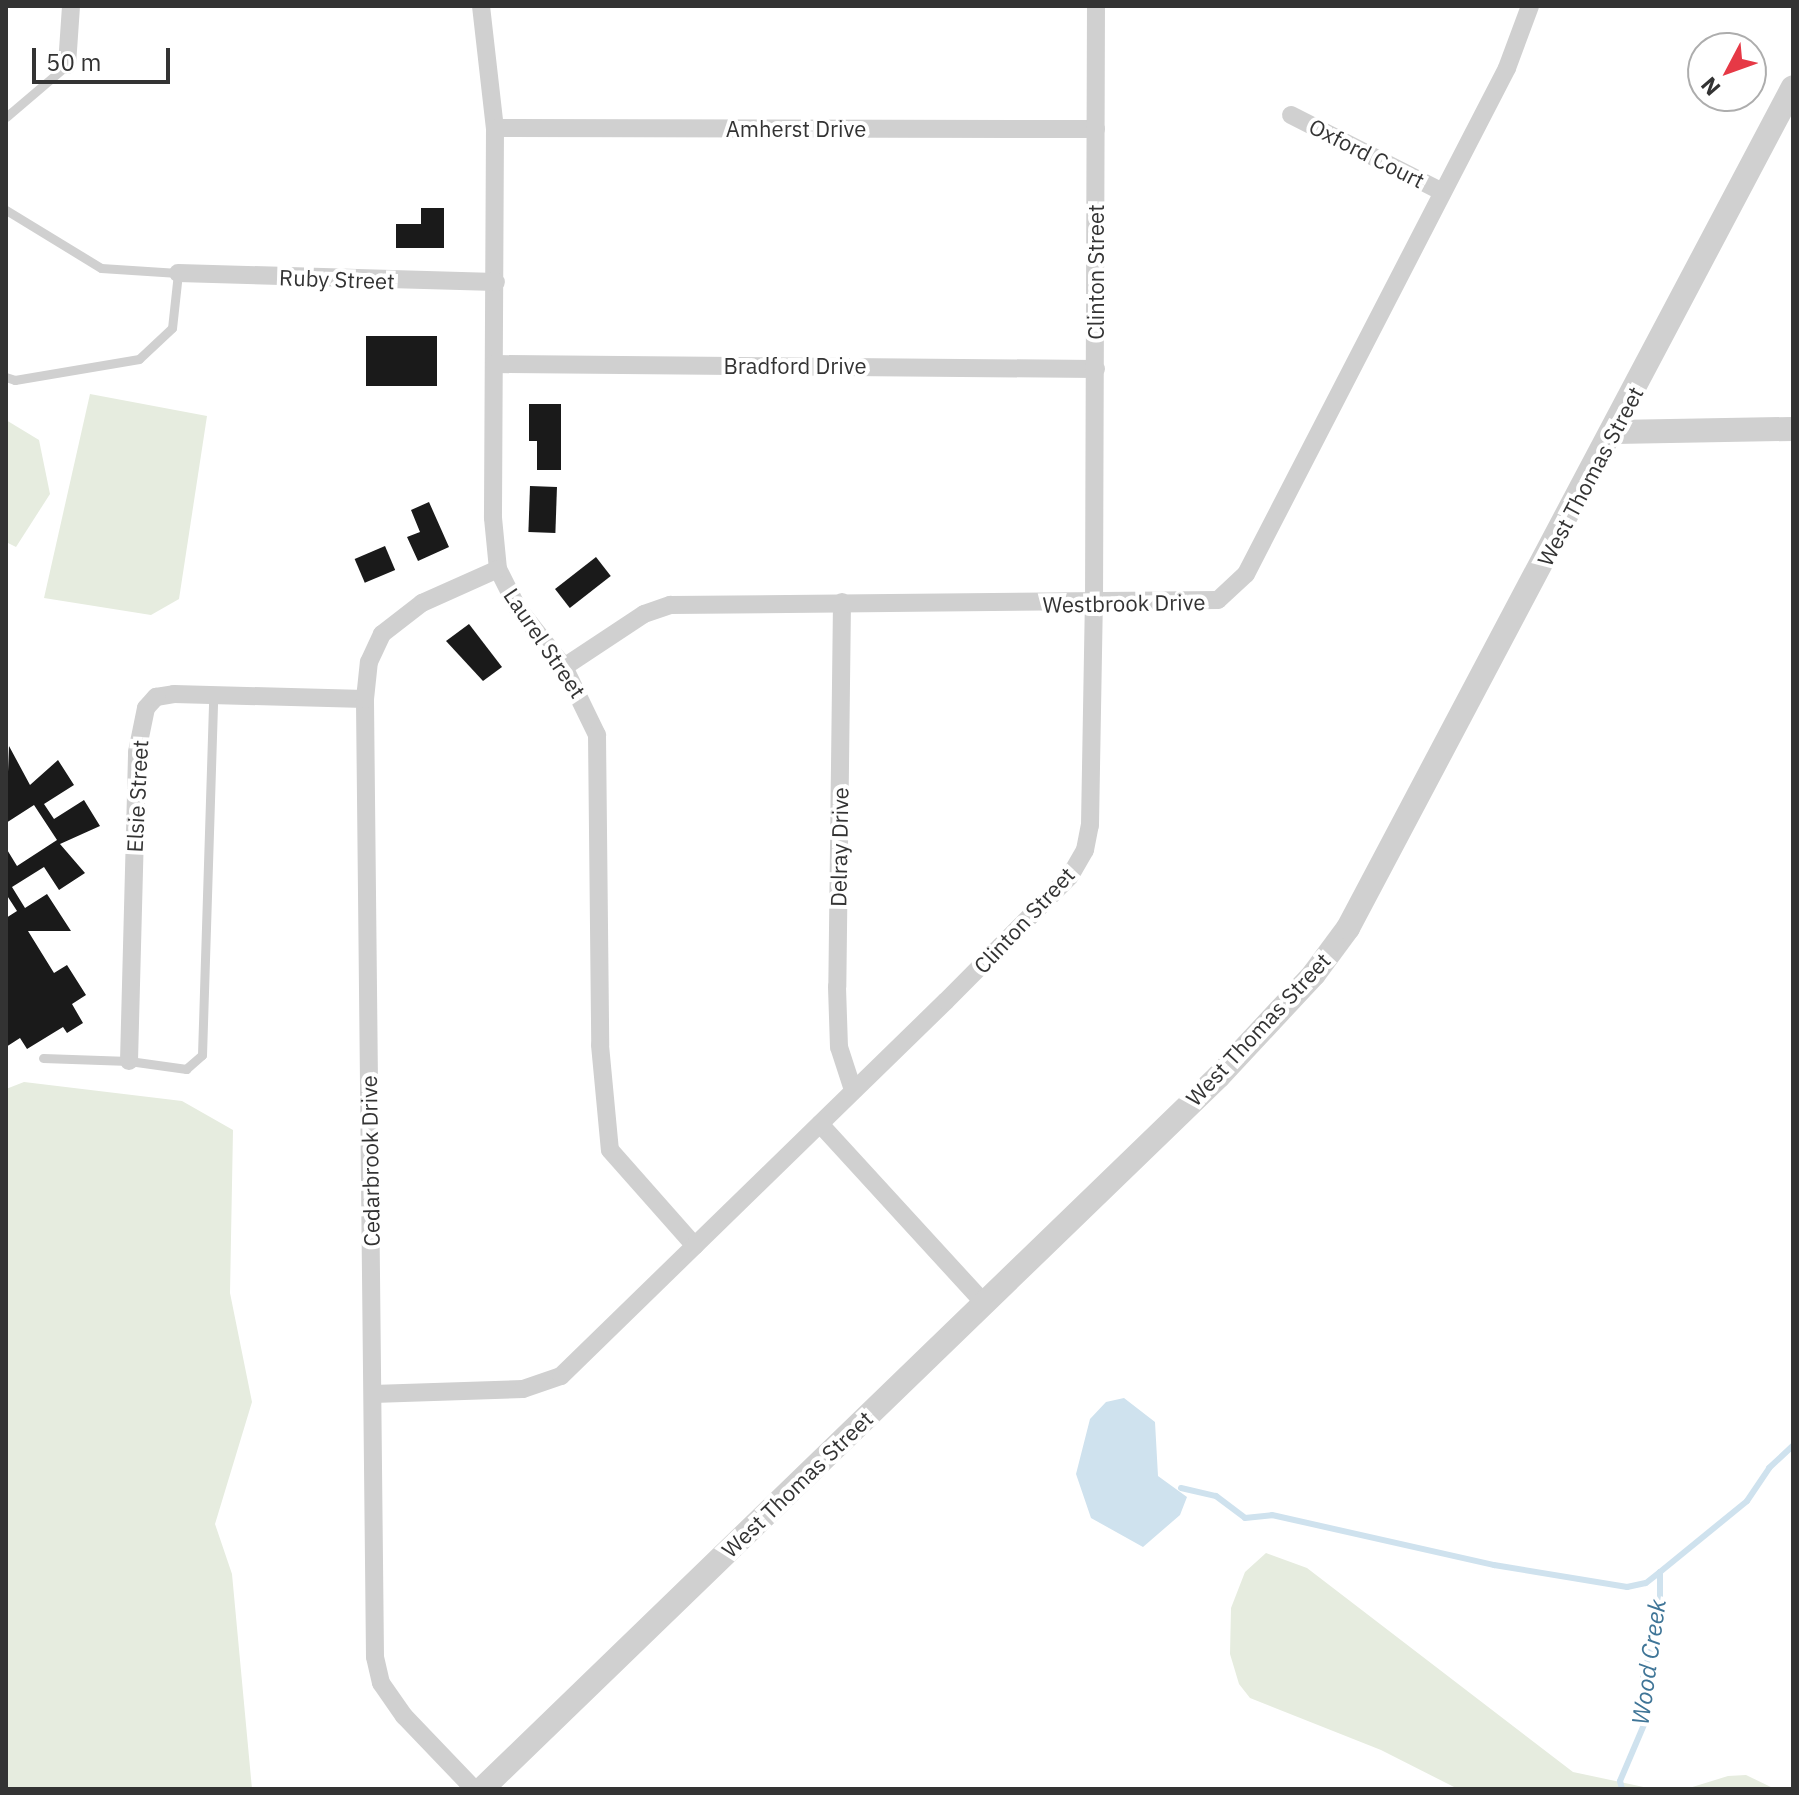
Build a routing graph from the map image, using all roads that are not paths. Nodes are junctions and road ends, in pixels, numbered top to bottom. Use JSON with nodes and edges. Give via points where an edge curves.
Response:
{"nodes":[{"id":1,"x":71,"y":6,"type":"edge"},
{"id":2,"x":481,"y":6,"type":"edge"},
{"id":3,"x":1096,"y":6,"type":"edge"},
{"id":4,"x":1530,"y":6,"type":"edge"},
{"id":5,"x":67,"y":65,"type":"joint"},
{"id":6,"x":1793,"y":87,"type":"edge"},
{"id":7,"x":1291,"y":115,"type":"dead end"},
{"id":8,"x":6,"y":117,"type":"edge"},
{"id":9,"x":495,"y":128,"type":"junction"},
{"id":10,"x":1096,"y":129,"type":"junction"},
{"id":11,"x":1443,"y":192,"type":"junction"},
{"id":12,"x":6,"y":210,"type":"edge"},
{"id":13,"x":178,"y":273,"type":"junction"},
{"id":14,"x":496,"y":282,"type":"junction"},
{"id":15,"x":494,"y":364,"type":"junction"},
{"id":16,"x":1096,"y":369,"type":"junction"},
{"id":17,"x":6,"y":377,"type":"edge"},
{"id":18,"x":1793,"y":429,"type":"edge"},
{"id":19,"x":1615,"y":432,"type":"junction"},
{"id":20,"x":498,"y":569,"type":"junction"},
{"id":21,"x":842,"y":602,"type":"junction"},
{"id":22,"x":1094,"y":605,"type":"junction"},
{"id":23,"x":564,"y":667,"type":"junction"},
{"id":24,"x":213,"y":695,"type":"junction"},
{"id":25,"x":365,"y":699,"type":"junction"},
{"id":26,"x":43,"y":1058,"type":"dead end"},
{"id":27,"x":129,"y":1061,"type":"junction"},
{"id":28,"x":853,"y":1090,"type":"junction"},
{"id":29,"x":820,"y":1124,"type":"junction"},
{"id":30,"x":695,"y":1246,"type":"junction"},
{"id":31,"x":985,"y":1304,"type":"junction"},
{"id":32,"x":373,"y":1394,"type":"junction"},
{"id":33,"x":474,"y":1789,"type":"edge"},
{"id":34,"x":482,"y":1789,"type":"edge"}],
"edges":[{"from":1,"to":5,"type":"street"},
{"from":2,"to":9,"type":"street","name":"Laurel Street"},
{"from":3,"to":10,"type":"street","name":"Clinton Street"},
{"from":4,"to":11,"type":"street","name":"Westbrook Drive","via":[[1507,68]]},
{"from":5,"to":8,"type":"lane"},
{"from":6,"to":19,"type":"street","name":"West Thomas Street"},
{"from":7,"to":11,"type":"street","name":"Oxford Court"},
{"from":9,"to":10,"type":"street","name":"Amherst Drive"},
{"from":9,"to":14,"type":"street","name":"Laurel Street"},
{"from":10,"to":16,"type":"street","name":"Clinton Street"},
{"from":11,"to":22,"type":"street","name":"Westbrook Drive","via":[[1234,589],[1201,604]]},
{"from":12,"to":13,"type":"lane","via":[[101,268]]},
{"from":13,"to":14,"type":"street","name":"Ruby Street"},
{"from":13,"to":17,"type":"lane","via":[[172,328],[139,359],[15,380]]},
{"from":14,"to":15,"type":"street","name":"Laurel Street"},
{"from":15,"to":16,"type":"street","name":"Bradford Drive"},
{"from":15,"to":20,"type":"street","name":"Laurel Street","via":[[493,518]]},
{"from":16,"to":22,"type":"street","name":"Clinton Street"},
{"from":18,"to":19,"type":"street"},
{"from":19,"to":31,"type":"street","name":"West Thomas Street","via":[[1348,928],[1314,974],[1219,1076]]},
{"from":20,"to":23,"type":"street","name":"Laurel Street","via":[[517,607]]},
{"from":20,"to":25,"type":"street","name":"Cedarbrook Drive","via":[[422,603],[382,634],[369,662]]},
{"from":21,"to":22,"type":"street","name":"Westbrook Drive"},
{"from":21,"to":23,"type":"street","name":"Westbrook Drive","via":[[670,605],[644,614]]},
{"from":21,"to":28,"type":"street","name":"Delray Drive","via":[[838,1017],[843,1069]]},
{"from":22,"to":28,"type":"street","name":"Clinton Street","via":[[1090,825],[1085,850],[1070,876]]},
{"from":23,"to":30,"type":"street","name":"Laurel Street","via":[[587,708],[599,758],[603,1123],[610,1150],[623,1170]]},
{"from":24,"to":25,"type":"street","name":"Elsie Street"},
{"from":24,"to":27,"type":"street","name":"Elsie Street","via":[[156,697],[142,717]]},
{"from":24,"to":27,"type":"lane","via":[[202,1055],[186,1069]]},
{"from":25,"to":32,"type":"street","name":"Cedarbrook Drive"},
{"from":26,"to":27,"type":"lane"},
{"from":28,"to":29,"type":"street","name":"Clinton Street"},
{"from":29,"to":30,"type":"street","name":"Clinton Street"},
{"from":29,"to":31,"type":"street"},
{"from":30,"to":32,"type":"street","name":"Clinton Street","via":[[561,1376],[523,1389]]},
{"from":31,"to":34,"type":"street","name":"West Thomas Street"},
{"from":32,"to":33,"type":"street","name":"Cedarbrook Drive","via":[[375,1657],[381,1683],[404,1716]]}]}
